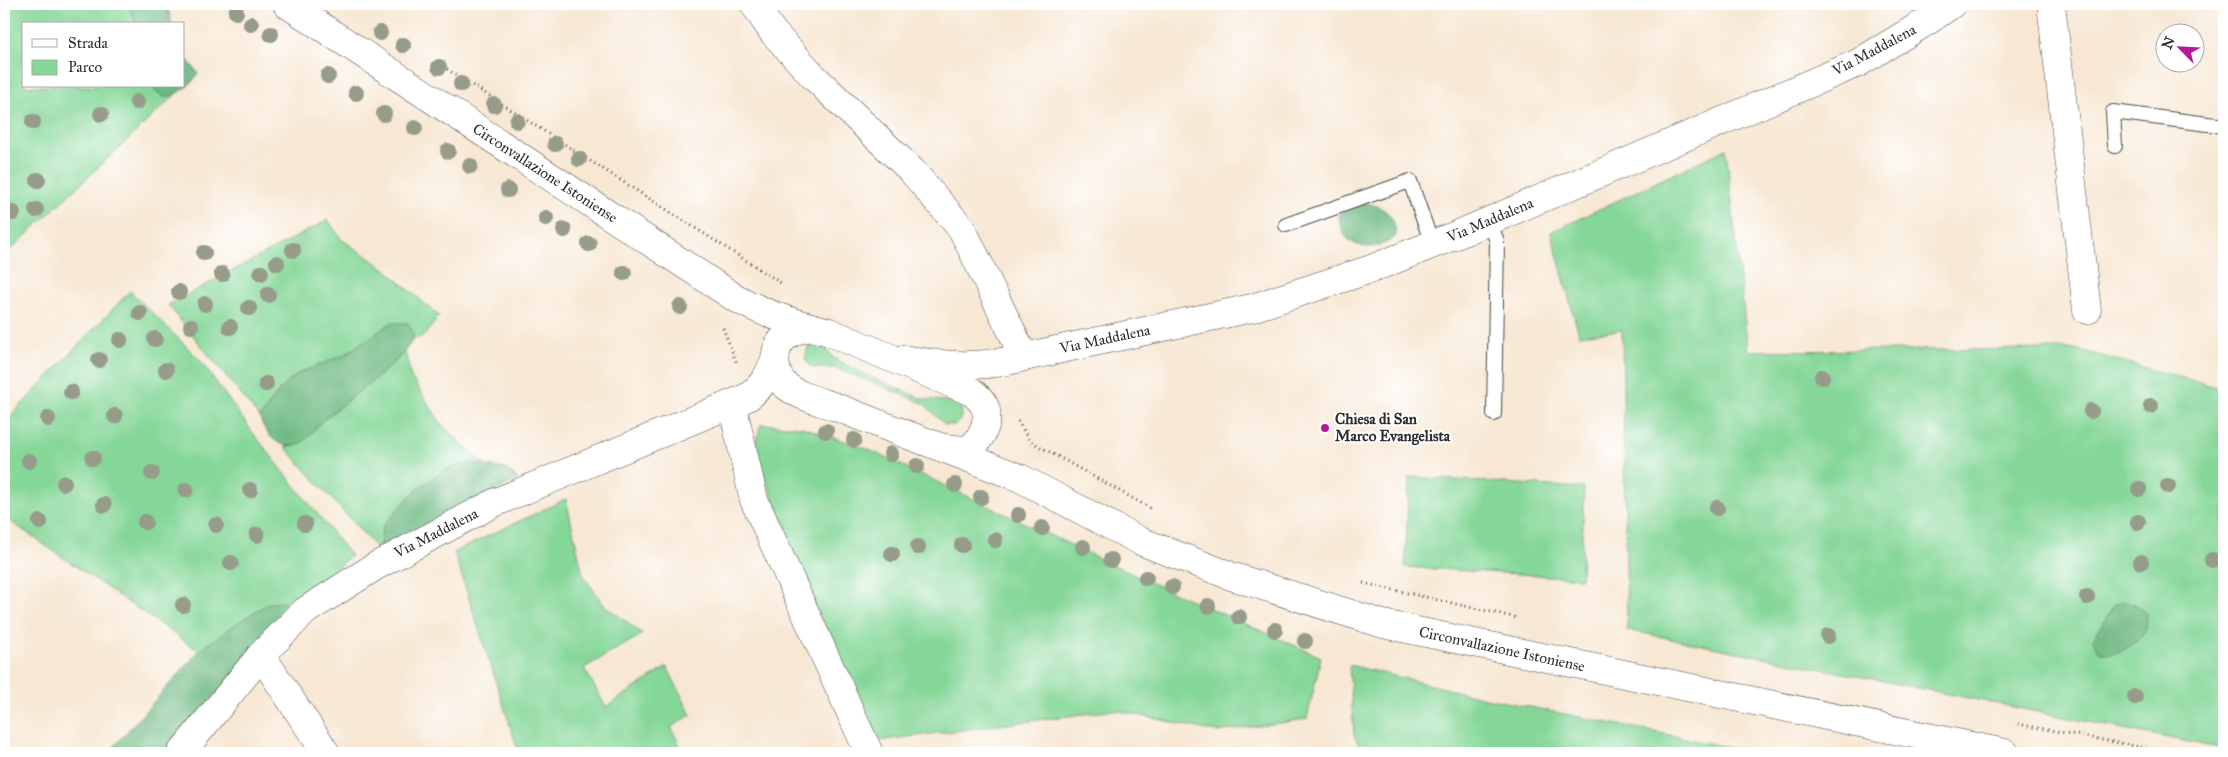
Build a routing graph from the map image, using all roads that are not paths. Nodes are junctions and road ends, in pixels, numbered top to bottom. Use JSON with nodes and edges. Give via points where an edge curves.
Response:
{"nodes":[{"id":1,"x":287,"y":4,"type":"edge"},
{"id":2,"x":754,"y":4,"type":"edge"},
{"id":3,"x":1952,"y":4,"type":"edge"},
{"id":4,"x":2051,"y":4,"type":"edge"},
{"id":5,"x":2224,"y":126,"type":"edge"},
{"id":6,"x":2115,"y":146,"type":"dead end"},
{"id":7,"x":1489,"y":221,"type":"junction"},
{"id":8,"x":1286,"y":225,"type":"dead end"},
{"id":9,"x":1432,"y":244,"type":"junction"},
{"id":10,"x":734,"y":297,"type":"junction"},
{"id":11,"x":2087,"y":310,"type":"dead end"},
{"id":12,"x":810,"y":327,"type":"junction"},
{"id":13,"x":775,"y":356,"type":"junction"},
{"id":14,"x":889,"y":356,"type":"junction"},
{"id":15,"x":1013,"y":360,"type":"junction"},
{"id":16,"x":809,"y":397,"type":"junction"},
{"id":17,"x":740,"y":400,"type":"junction"},
{"id":18,"x":1494,"y":414,"type":"dead end"},
{"id":19,"x":984,"y":415,"type":"junction"},
{"id":20,"x":943,"y":448,"type":"junction"},
{"id":21,"x":1020,"y":478,"type":"junction"},
{"id":22,"x":260,"y":655,"type":"junction"},
{"id":23,"x":181,"y":753,"type":"edge"},
{"id":24,"x":326,"y":753,"type":"edge"},
{"id":25,"x":869,"y":753,"type":"edge"},
{"id":26,"x":2005,"y":753,"type":"edge"}],
"edges":[{"from":1,"to":10,"type":"street","name":"Circonvallazione Istoniense"},
{"from":2,"to":15,"type":"street","via":[[772,31],[814,77],[911,170],[962,229]]},
{"from":3,"to":7,"type":"street","name":"Via Maddalena","via":[[1858,63]]},
{"from":4,"to":11,"type":"street"},
{"from":5,"to":6,"type":"lane","via":[[2113,112]]},
{"from":7,"to":9,"type":"street","name":"Via Maddalena"},
{"from":7,"to":18,"type":"lane","via":[[1497,241]]},
{"from":8,"to":9,"type":"lane","via":[[1410,181]]},
{"from":9,"to":15,"type":"street","name":"Via Maddalena","via":[[1370,269],[1252,308]]},
{"from":10,"to":12,"type":"street","name":"Circonvallazione Istoniense","via":[[784,321]]},
{"from":10,"to":13,"type":"street","via":[[758,324]]},
{"from":12,"to":13,"type":"street","name":"Via Maddalena","via":[[796,329],[785,336]]},
{"from":12,"to":14,"type":"street","name":"Circonvallazione Istoniense"},
{"from":13,"to":16,"type":"street","via":[[777,373],[783,383]]},
{"from":13,"to":17,"type":"street","name":"Via Maddalena","via":[[762,386]]},
{"from":14,"to":15,"type":"street","name":"Via Maddalena","via":[[959,366]]},
{"from":14,"to":19,"type":"street","via":[[965,388],[977,396]]},
{"from":15,"to":19,"type":"street","via":[[992,377]]},
{"from":16,"to":17,"type":"street","name":"Via Maddalena","via":[[770,393]]},
{"from":16,"to":20,"type":"street"},
{"from":17,"to":22,"type":"street","name":"Via Maddalena","via":[[494,504],[388,558],[305,611]]},
{"from":17,"to":25,"type":"street","via":[[754,500]]},
{"from":19,"to":20,"type":"street","via":[[979,440],[969,449]]},
{"from":19,"to":21,"type":"street","via":[[986,436],[991,446],[1002,462]]},
{"from":20,"to":21,"type":"street"},
{"from":21,"to":26,"type":"street","name":"Circonvallazione Istoniense","via":[[1140,541],[1231,576],[1383,624]]},
{"from":22,"to":23,"type":"street","name":"Via Maddalena"},
{"from":22,"to":24,"type":"street"}]}
